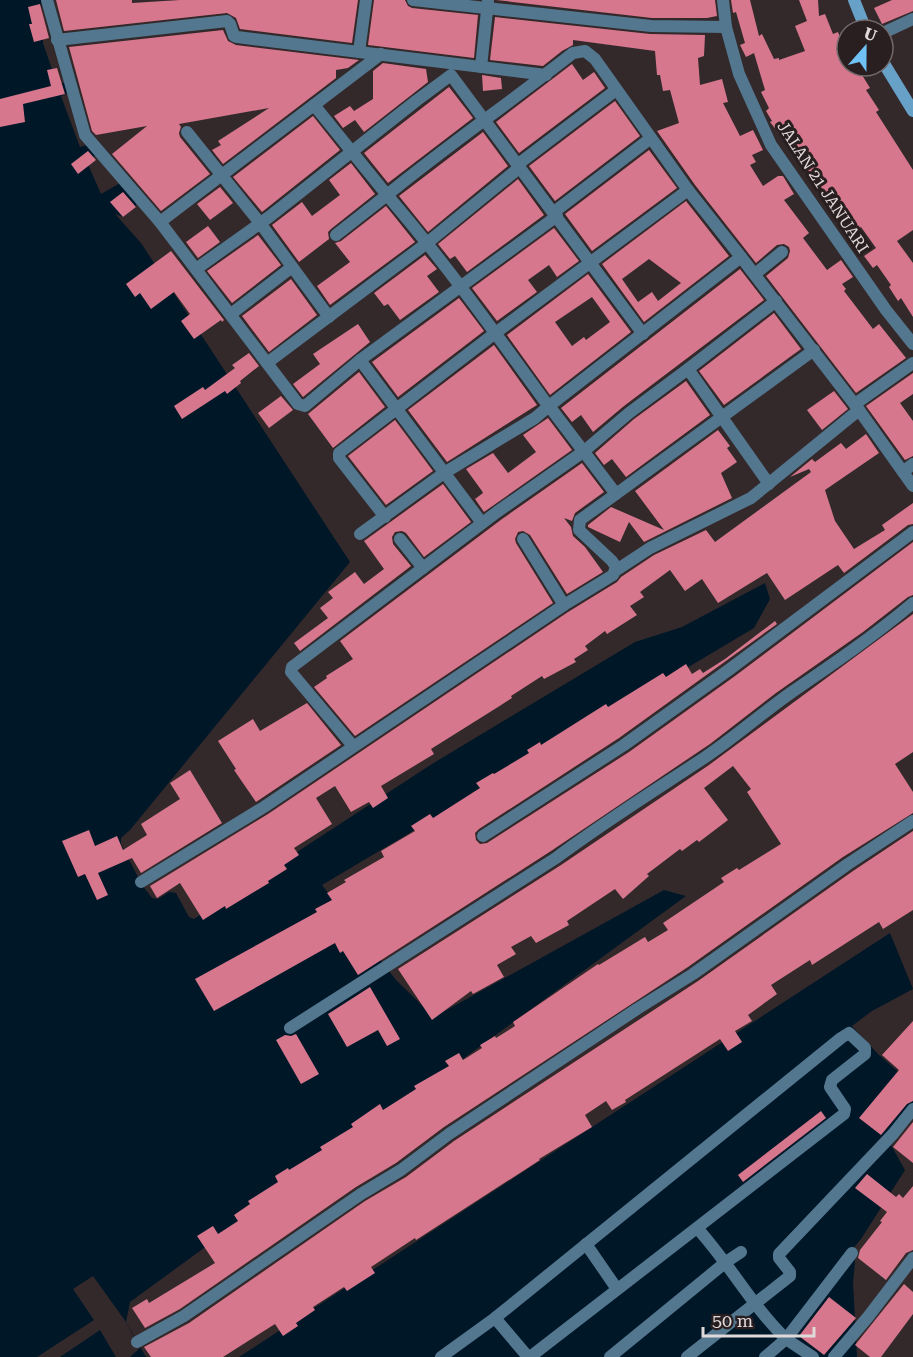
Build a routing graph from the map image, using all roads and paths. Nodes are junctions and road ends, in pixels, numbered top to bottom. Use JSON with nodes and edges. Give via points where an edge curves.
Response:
{"nodes":[{"id":1,"x":47,"y":0,"type":"edge"},
{"id":2,"x":366,"y":0,"type":"edge"},
{"id":3,"x":413,"y":0,"type":"edge"},
{"id":4,"x":723,"y":0,"type":"edge"},
{"id":5,"x":854,"y":0,"type":"edge"},
{"id":6,"x":488,"y":4,"type":"edge"},
{"id":7,"x":861,"y":18,"type":"edge"},
{"id":8,"x":913,"y":19,"type":"edge"},
{"id":9,"x":726,"y":27,"type":"junction"},
{"id":10,"x":895,"y":27,"type":"edge"},
{"id":11,"x":57,"y":40,"type":"junction"},
{"id":12,"x":359,"y":52,"type":"junction"},
{"id":13,"x":381,"y":54,"type":"junction"},
{"id":14,"x":481,"y":67,"type":"junction"},
{"id":15,"x":546,"y":75,"type":"junction"},
{"id":16,"x":893,"y":78,"type":"edge"},
{"id":17,"x":616,"y":90,"type":"junction"},
{"id":18,"x":314,"y":105,"type":"junction"},
{"id":19,"x":913,"y":111,"type":"edge"},
{"id":20,"x":484,"y":122,"type":"junction"},
{"id":21,"x":187,"y":132,"type":"dead end"},
{"id":22,"x":651,"y":138,"type":"junction"},
{"id":23,"x":352,"y":151,"type":"junction"},
{"id":24,"x":518,"y":167,"type":"junction"},
{"id":25,"x":220,"y":176,"type":"junction"},
{"id":26,"x":688,"y":190,"type":"junction"},
{"id":27,"x":387,"y":195,"type":"junction"},
{"id":28,"x":555,"y":214,"type":"junction"},
{"id":29,"x":160,"y":222,"type":"junction"},
{"id":30,"x":260,"y":223,"type":"junction"},
{"id":31,"x":336,"y":235,"type":"dead end"},
{"id":32,"x":427,"y":243,"type":"junction"},
{"id":33,"x":782,"y":252,"type":"dead end"},
{"id":34,"x":741,"y":256,"type":"junction"},
{"id":35,"x":590,"y":262,"type":"junction"},
{"id":36,"x":292,"y":267,"type":"junction"},
{"id":37,"x":196,"y":269,"type":"junction"},
{"id":38,"x":754,"y":274,"type":"junction"},
{"id":39,"x":459,"y":286,"type":"junction"},
{"id":40,"x":776,"y":301,"type":"junction"},
{"id":41,"x":231,"y":314,"type":"junction"},
{"id":42,"x":328,"y":317,"type":"junction"},
{"id":43,"x":494,"y":334,"type":"junction"},
{"id":44,"x":643,"y":334,"type":"junction"},
{"id":45,"x":913,"y":344,"type":"edge"},
{"id":46,"x":814,"y":350,"type":"junction"},
{"id":47,"x":360,"y":360,"type":"junction"},
{"id":48,"x":267,"y":363,"type":"junction"},
{"id":49,"x":913,"y":363,"type":"edge"},
{"id":50,"x":688,"y":369,"type":"junction"},
{"id":51,"x":549,"y":406,"type":"junction"},
{"id":52,"x":857,"y":407,"type":"junction"},
{"id":53,"x":395,"y":410,"type":"junction"},
{"id":54,"x":722,"y":418,"type":"junction"},
{"id":55,"x":583,"y":452,"type":"junction"},
{"id":56,"x":913,"y":464,"type":"edge"},
{"id":57,"x":903,"y":472,"type":"junction"},
{"id":58,"x":444,"y":473,"type":"junction"},
{"id":59,"x":769,"y":484,"type":"junction"},
{"id":60,"x":913,"y":486,"type":"edge"},
{"id":61,"x":616,"y":494,"type":"junction"},
{"id":62,"x":385,"y":517,"type":"junction"},
{"id":63,"x":482,"y":523,"type":"junction"},
{"id":64,"x":913,"y":532,"type":"edge"},
{"id":65,"x":360,"y":534,"type":"dead end"},
{"id":66,"x":523,"y":538,"type":"dead end"},
{"id":67,"x":400,"y":539,"type":"dead end"},
{"id":68,"x":423,"y":568,"type":"junction"},
{"id":69,"x":615,"y":571,"type":"junction"},
{"id":70,"x":913,"y":603,"type":"edge"},
{"id":71,"x":564,"y":605,"type":"junction"},
{"id":72,"x":353,"y":746,"type":"junction"},
{"id":73,"x":913,"y":821,"type":"edge"},
{"id":74,"x":483,"y":836,"type":"dead end"},
{"id":75,"x":141,"y":882,"type":"dead end"},
{"id":76,"x":290,"y":1028,"type":"dead end"},
{"id":77,"x":913,"y":1109,"type":"edge"},
{"id":78,"x":697,"y":1228,"type":"junction"},
{"id":79,"x":586,"y":1244,"type":"junction"},
{"id":80,"x":741,"y":1252,"type":"dead end"},
{"id":81,"x":852,"y":1253,"type":"dead end"},
{"id":82,"x":913,"y":1258,"type":"edge"},
{"id":83,"x":726,"y":1262,"type":"junction"},
{"id":84,"x":617,"y":1289,"type":"junction"},
{"id":85,"x":754,"y":1303,"type":"junction"},
{"id":86,"x":495,"y":1318,"type":"junction"},
{"id":87,"x":786,"y":1339,"type":"junction"},
{"id":88,"x":137,"y":1342,"type":"dead end"},
{"id":89,"x":441,"y":1357,"type":"edge"},
{"id":90,"x":529,"y":1357,"type":"edge"},
{"id":91,"x":610,"y":1357,"type":"edge"},
{"id":92,"x":687,"y":1357,"type":"edge"},
{"id":93,"x":765,"y":1357,"type":"edge"},
{"id":94,"x":813,"y":1357,"type":"edge"},
{"id":95,"x":834,"y":1357,"type":"edge"}],
"edges":[{"from":1,"to":11,"type":"street"},
{"from":2,"to":12,"type":"street"},
{"from":3,"to":6,"type":"street"},
{"from":4,"to":9,"type":"street","name":"JALAN 21 JANUARI"},
{"from":5,"to":7,"type":"main road"},
{"from":6,"to":9,"type":"street","via":[[651,26]]},
{"from":6,"to":14,"type":"street"},
{"from":8,"to":10,"type":"street"},
{"from":9,"to":45,"type":"street","name":"JALAN 21 JANUARI","via":[[739,74],[771,145]]},
{"from":11,"to":12,"type":"street","via":[[227,21],[237,37]]},
{"from":11,"to":29,"type":"street","via":[[85,135]]},
{"from":12,"to":13,"type":"street"},
{"from":13,"to":14,"type":"street"},
{"from":13,"to":18,"type":"street"},
{"from":14,"to":15,"type":"street"},
{"from":15,"to":17,"type":"street","via":[[573,52],[585,51]]},
{"from":15,"to":20,"type":"street"},
{"from":16,"to":19,"type":"main road"},
{"from":17,"to":22,"type":"street"},
{"from":17,"to":24,"type":"street"},
{"from":18,"to":23,"type":"street"},
{"from":18,"to":25,"type":"street"},
{"from":20,"to":23,"type":"street","via":[[449,75]]},
{"from":20,"to":24,"type":"street"},
{"from":20,"to":27,"type":"street","via":[[431,158]]},
{"from":21,"to":25,"type":"street"},
{"from":22,"to":26,"type":"street"},
{"from":22,"to":28,"type":"street"},
{"from":23,"to":27,"type":"street"},
{"from":23,"to":30,"type":"street"},
{"from":24,"to":28,"type":"street"},
{"from":24,"to":32,"type":"street"},
{"from":25,"to":29,"type":"street"},
{"from":25,"to":30,"type":"street"},
{"from":26,"to":34,"type":"street"},
{"from":26,"to":35,"type":"street"},
{"from":27,"to":31,"type":"street"},
{"from":27,"to":32,"type":"street"},
{"from":28,"to":35,"type":"street"},
{"from":28,"to":39,"type":"street"},
{"from":29,"to":37,"type":"street"},
{"from":30,"to":36,"type":"street"},
{"from":30,"to":37,"type":"street"},
{"from":32,"to":39,"type":"street"},
{"from":32,"to":42,"type":"street"},
{"from":33,"to":38,"type":"street"},
{"from":34,"to":38,"type":"street"},
{"from":34,"to":44,"type":"street"},
{"from":35,"to":43,"type":"street"},
{"from":35,"to":44,"type":"street"},
{"from":36,"to":41,"type":"street"},
{"from":36,"to":42,"type":"street"},
{"from":37,"to":41,"type":"street"},
{"from":38,"to":40,"type":"street"},
{"from":39,"to":43,"type":"street"},
{"from":39,"to":47,"type":"street"},
{"from":40,"to":46,"type":"street"},
{"from":40,"to":50,"type":"street"},
{"from":41,"to":48,"type":"street"},
{"from":42,"to":48,"type":"street"},
{"from":43,"to":51,"type":"street"},
{"from":43,"to":53,"type":"street"},
{"from":44,"to":51,"type":"street"},
{"from":46,"to":52,"type":"street"},
{"from":46,"to":54,"type":"street"},
{"from":47,"to":48,"type":"street","via":[[303,406]]},
{"from":47,"to":53,"type":"street"},
{"from":49,"to":52,"type":"street"},
{"from":50,"to":54,"type":"street"},
{"from":50,"to":55,"type":"street"},
{"from":51,"to":55,"type":"street"},
{"from":51,"to":58,"type":"street"},
{"from":52,"to":57,"type":"street"},
{"from":52,"to":59,"type":"street"},
{"from":53,"to":58,"type":"street"},
{"from":53,"to":62,"type":"street","via":[[338,456]]},
{"from":54,"to":59,"type":"street"},
{"from":54,"to":61,"type":"street"},
{"from":55,"to":61,"type":"street"},
{"from":55,"to":63,"type":"street"},
{"from":56,"to":57,"type":"street"},
{"from":57,"to":60,"type":"street"},
{"from":58,"to":62,"type":"street"},
{"from":58,"to":63,"type":"street"},
{"from":59,"to":69,"type":"street","via":[[752,498],[650,548]]},
{"from":61,"to":69,"type":"street","via":[[580,520],[578,526],[612,561]]},
{"from":62,"to":65,"type":"street"},
{"from":63,"to":68,"type":"street"},
{"from":64,"to":74,"type":"street","via":[[624,746]]},
{"from":66,"to":71,"type":"street"},
{"from":67,"to":68,"type":"street"},
{"from":68,"to":72,"type":"street","via":[[292,667],[291,672]]},
{"from":69,"to":71,"type":"street"},
{"from":70,"to":76,"type":"street","via":[[887,626],[706,756],[556,858]]},
{"from":71,"to":72,"type":"street"},
{"from":72,"to":75,"type":"street","via":[[264,807]]},
{"from":73,"to":88,"type":"street","via":[[184,1316]]},
{"from":77,"to":85,"type":"street","via":[[779,1254],[790,1276]]},
{"from":78,"to":79,"type":"street","via":[[844,1114],[845,1109],[830,1087],[832,1080],[865,1054],[865,1048],[853,1035],[841,1038]]},
{"from":78,"to":83,"type":"street"},
{"from":78,"to":84,"type":"street"},
{"from":79,"to":84,"type":"street"},
{"from":79,"to":86,"type":"street"},
{"from":80,"to":83,"type":"street"},
{"from":81,"to":87,"type":"street"},
{"from":82,"to":95,"type":"street"},
{"from":83,"to":85,"type":"street"},
{"from":83,"to":91,"type":"street"},
{"from":84,"to":90,"type":"street"},
{"from":85,"to":87,"type":"street"},
{"from":85,"to":92,"type":"street"},
{"from":86,"to":89,"type":"street"},
{"from":86,"to":90,"type":"street"},
{"from":87,"to":93,"type":"street"},
{"from":87,"to":94,"type":"street"}]}
